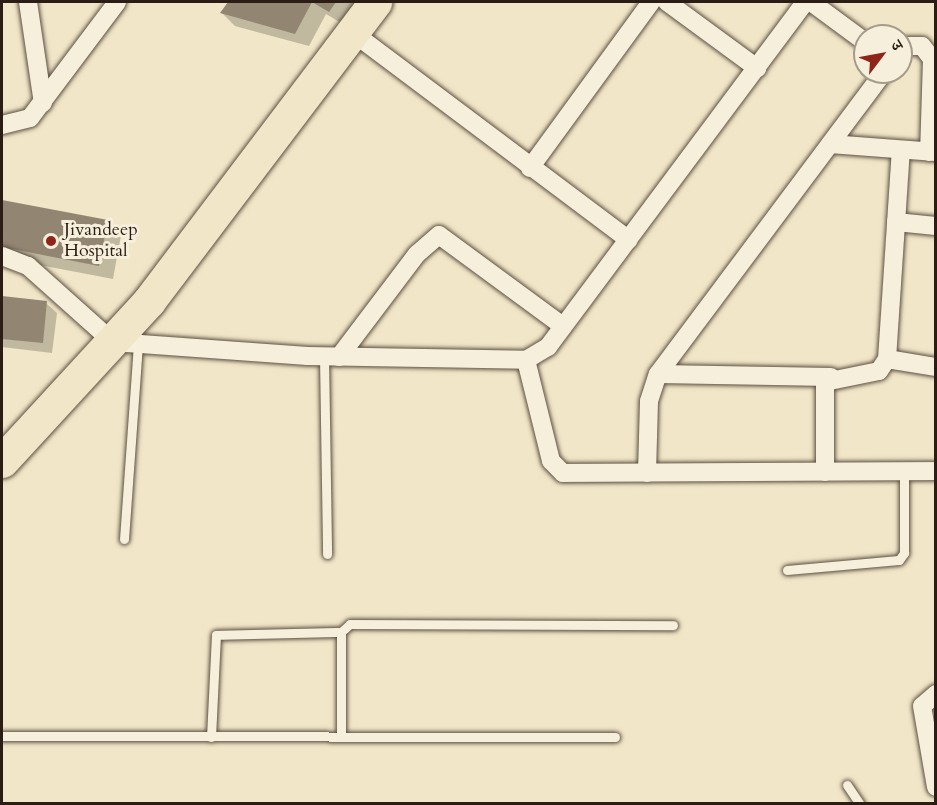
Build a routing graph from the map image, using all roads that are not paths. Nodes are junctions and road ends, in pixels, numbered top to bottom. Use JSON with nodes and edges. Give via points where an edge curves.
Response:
{"nodes":[{"id":1,"x":28,"y":2,"type":"edge"},
{"id":2,"x":117,"y":2,"type":"edge"},
{"id":3,"x":375,"y":2,"type":"edge"},
{"id":4,"x":651,"y":2,"type":"edge"},
{"id":5,"x":667,"y":2,"type":"edge"},
{"id":6,"x":805,"y":2,"type":"edge"},
{"id":7,"x":811,"y":2,"type":"edge"},
{"id":8,"x":352,"y":32,"type":"junction"},
{"id":9,"x":853,"y":33,"type":"edge"},
{"id":10,"x":913,"y":45,"type":"edge"},
{"id":11,"x":757,"y":68,"type":"junction"},
{"id":12,"x":875,"y":84,"type":"edge"},
{"id":13,"x":43,"y":103,"type":"junction"},
{"id":14,"x":2,"y":125,"type":"edge"},
{"id":15,"x":830,"y":144,"type":"junction"},
{"id":16,"x":901,"y":150,"type":"junction"},
{"id":17,"x":932,"y":152,"type":"edge"},
{"id":18,"x":530,"y":168,"type":"junction"},
{"id":19,"x":896,"y":222,"type":"junction"},
{"id":20,"x":936,"y":226,"type":"edge"},
{"id":21,"x":628,"y":240,"type":"junction"},
{"id":22,"x":2,"y":256,"type":"edge"},
{"id":23,"x":563,"y":326,"type":"junction"},
{"id":24,"x":125,"y":343,"type":"junction"},
{"id":25,"x":332,"y":356,"type":"junction"},
{"id":26,"x":887,"y":358,"type":"junction"},
{"id":27,"x":526,"y":360,"type":"junction"},
{"id":28,"x":936,"y":368,"type":"edge"},
{"id":29,"x":658,"y":374,"type":"junction"},
{"id":30,"x":831,"y":377,"type":"junction"},
{"id":31,"x":2,"y":461,"type":"edge"},
{"id":32,"x":904,"y":471,"type":"junction"},
{"id":33,"x":936,"y":471,"type":"edge"},
{"id":34,"x":825,"y":472,"type":"junction"},
{"id":35,"x":647,"y":473,"type":"junction"},
{"id":36,"x":124,"y":539,"type":"dead end"},
{"id":37,"x":327,"y":554,"type":"dead end"},
{"id":38,"x":787,"y":570,"type":"dead end"},
{"id":39,"x":674,"y":625,"type":"dead end"},
{"id":40,"x":342,"y":632,"type":"junction"},
{"id":41,"x":936,"y":694,"type":"edge"},
{"id":42,"x":2,"y":736,"type":"edge"},
{"id":43,"x":341,"y":736,"type":"junction"},
{"id":44,"x":615,"y":736,"type":"dead end"},
{"id":45,"x":211,"y":737,"type":"junction"},
{"id":46,"x":847,"y":785,"type":"dead end"},
{"id":47,"x":936,"y":787,"type":"edge"},
{"id":48,"x":860,"y":804,"type":"edge"}],
"edges":[{"from":1,"to":13,"type":"street"},
{"from":2,"to":13,"type":"street"},
{"from":3,"to":8,"type":"highway"},
{"from":4,"to":18,"type":"street"},
{"from":5,"to":11,"type":"street"},
{"from":6,"to":11,"type":"street"},
{"from":7,"to":9,"type":"street"},
{"from":8,"to":18,"type":"street"},
{"from":8,"to":24,"type":"highway"},
{"from":10,"to":17,"type":"street","via":[[922,45],[932,59]]},
{"from":11,"to":21,"type":"street"},
{"from":12,"to":15,"type":"street"},
{"from":13,"to":14,"type":"street","via":[[30,118]]},
{"from":15,"to":16,"type":"street"},
{"from":15,"to":29,"type":"street"},
{"from":16,"to":17,"type":"street"},
{"from":16,"to":19,"type":"street"},
{"from":18,"to":21,"type":"street"},
{"from":19,"to":20,"type":"street"},
{"from":19,"to":26,"type":"street"},
{"from":21,"to":23,"type":"street"},
{"from":22,"to":24,"type":"street","via":[[28,266]]},
{"from":23,"to":25,"type":"street","via":[[439,235],[417,254]]},
{"from":23,"to":27,"type":"street","via":[[548,346]]},
{"from":24,"to":25,"type":"street"},
{"from":24,"to":31,"type":"highway"},
{"from":24,"to":36,"type":"lane"},
{"from":25,"to":27,"type":"street"},
{"from":25,"to":37,"type":"lane"},
{"from":26,"to":28,"type":"street"},
{"from":26,"to":30,"type":"street","via":[[879,371]]},
{"from":27,"to":35,"type":"street","via":[[555,469]]},
{"from":29,"to":30,"type":"street"},
{"from":29,"to":35,"type":"street","via":[[649,401]]},
{"from":30,"to":34,"type":"street","via":[[824,391]]},
{"from":32,"to":33,"type":"street"},
{"from":32,"to":34,"type":"street"},
{"from":32,"to":38,"type":"lane","via":[[904,553],[899,561]]},
{"from":34,"to":35,"type":"street"},
{"from":39,"to":40,"type":"lane","via":[[350,624]]},
{"from":40,"to":43,"type":"lane"},
{"from":40,"to":45,"type":"lane","via":[[216,635]]},
{"from":41,"to":47,"type":"street","via":[[922,706]]},
{"from":42,"to":45,"type":"lane"},
{"from":43,"to":44,"type":"lane"},
{"from":43,"to":45,"type":"lane"},
{"from":46,"to":48,"type":"lane"}]}
